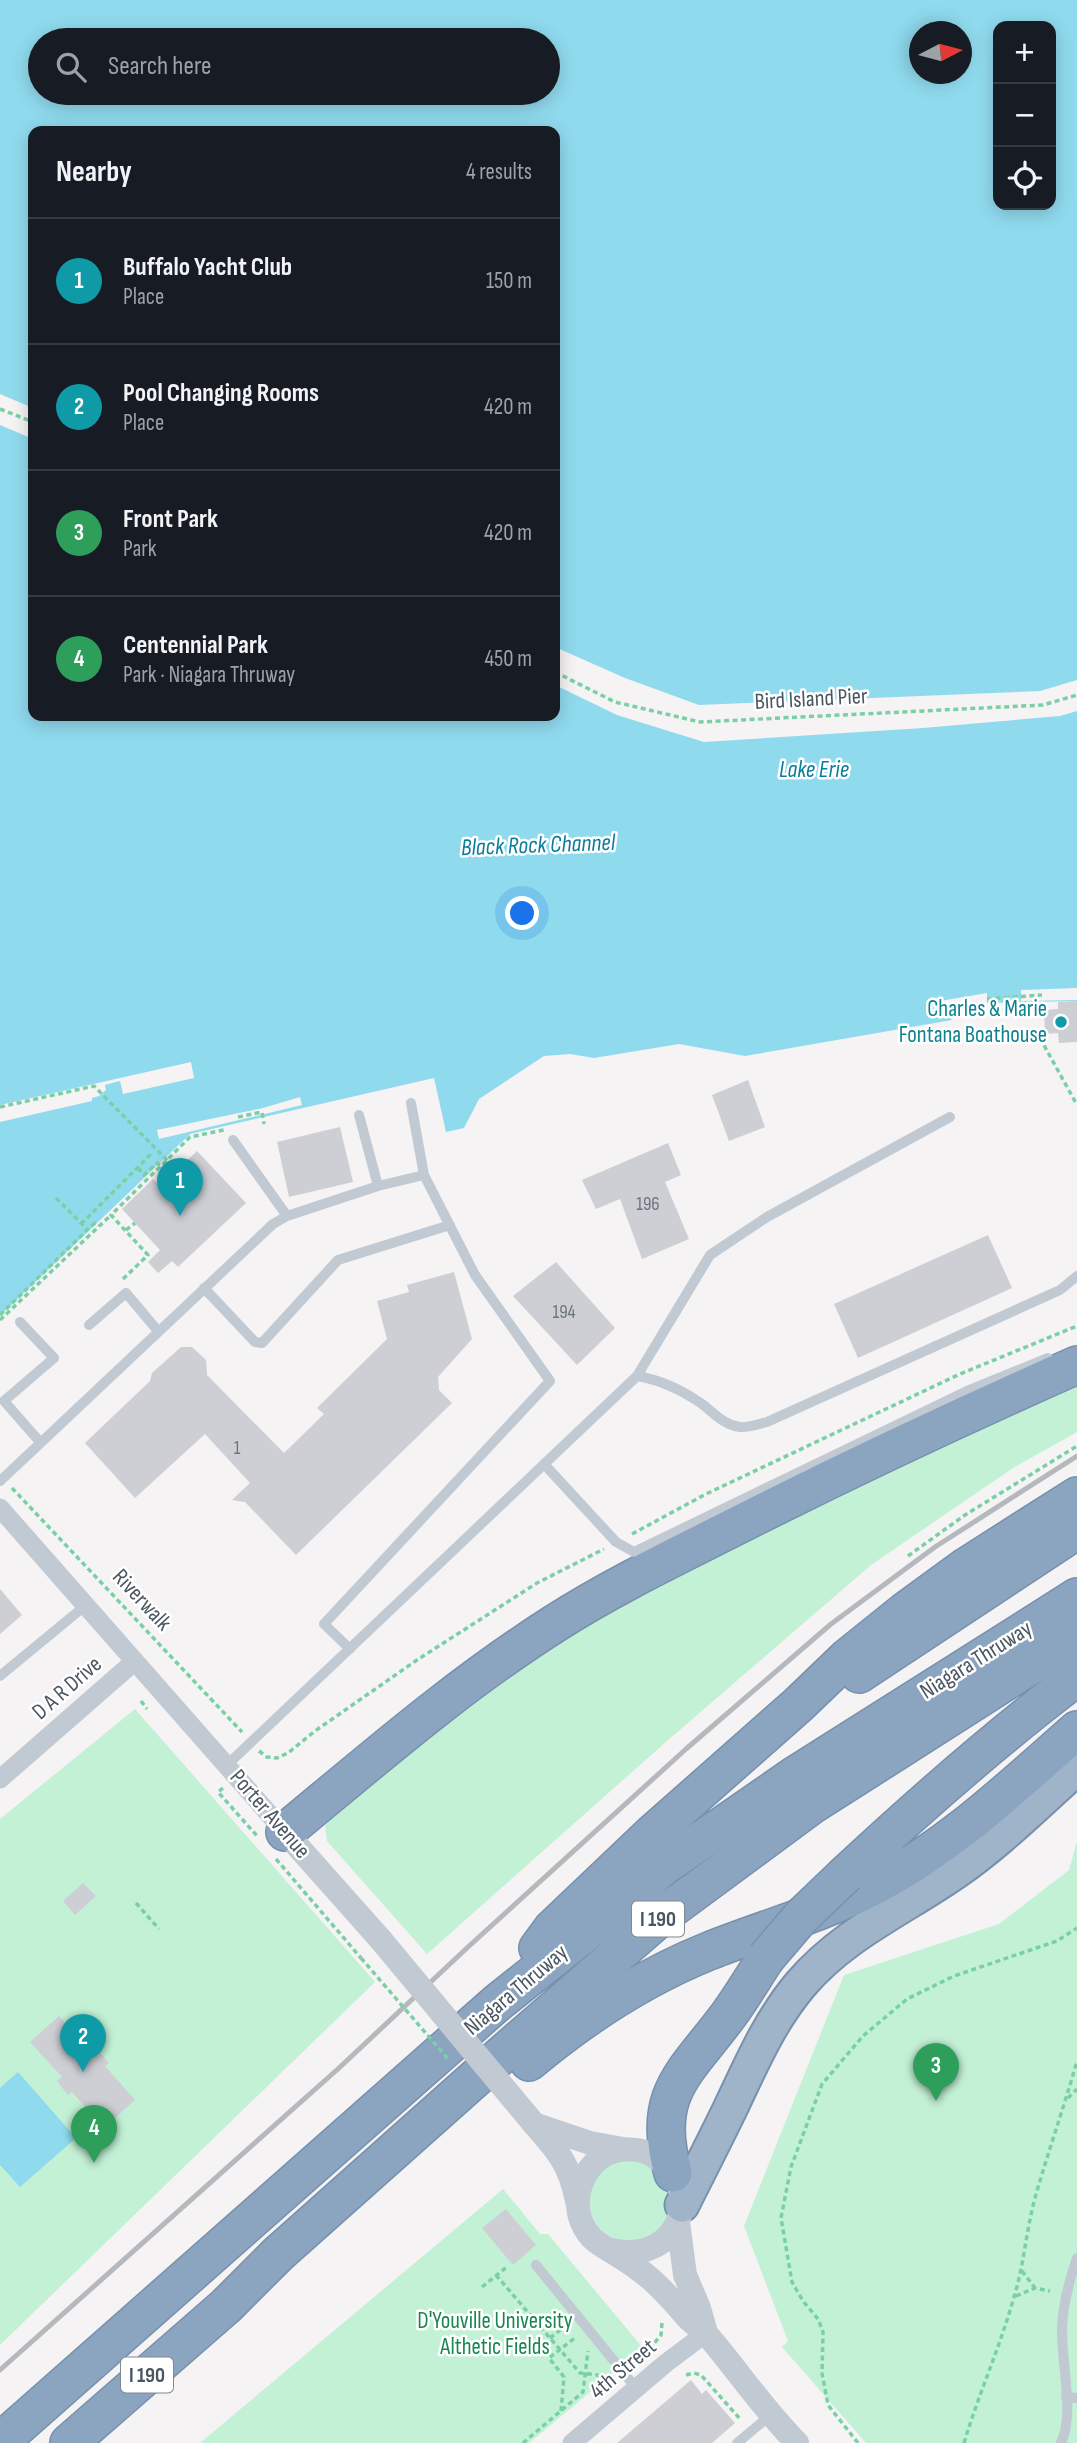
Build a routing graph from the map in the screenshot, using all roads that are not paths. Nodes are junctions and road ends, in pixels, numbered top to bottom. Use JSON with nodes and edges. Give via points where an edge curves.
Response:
{"nodes":[{"id":1,"x":411,"y":1103,"type":"dead end"},
{"id":2,"x":359,"y":1115,"type":"dead end"},
{"id":3,"x":950,"y":1117,"type":"dead end"},
{"id":4,"x":233,"y":1140,"type":"road end"},
{"id":5,"x":424,"y":1175,"type":"junction"},
{"id":6,"x":377,"y":1186,"type":"junction"},
{"id":7,"x":288,"y":1216,"type":"junction"},
{"id":8,"x":450,"y":1226,"type":"junction"},
{"id":9,"x":1077,"y":1276,"type":"edge"},
{"id":10,"x":204,"y":1287,"type":"junction"},
{"id":11,"x":20,"y":1322,"type":"dead end"},
{"id":12,"x":89,"y":1325,"type":"dead end"},
{"id":13,"x":158,"y":1331,"type":"junction"},
{"id":14,"x":1065,"y":1361,"type":"edge"},
{"id":15,"x":637,"y":1376,"type":"junction"},
{"id":16,"x":40,"y":1443,"type":"junction"},
{"id":17,"x":544,"y":1464,"type":"junction"},
{"id":18,"x":0,"y":1481,"type":"edge"},
{"id":19,"x":1077,"y":1496,"type":"edge"},
{"id":20,"x":0,"y":1507,"type":"edge"},
{"id":21,"x":1077,"y":1530,"type":"edge"},
{"id":22,"x":1077,"y":1597,"type":"edge"},
{"id":23,"x":86,"y":1605,"type":"junction"},
{"id":24,"x":1077,"y":1636,"type":"edge"},
{"id":25,"x":351,"y":1649,"type":"junction"},
{"id":26,"x":135,"y":1661,"type":"junction"},
{"id":27,"x":0,"y":1676,"type":"edge"},
{"id":28,"x":1077,"y":1676,"type":"edge"},
{"id":29,"x":798,"y":1705,"type":"junction"},
{"id":30,"x":1077,"y":1730,"type":"edge"},
{"id":31,"x":227,"y":1765,"type":"junction"},
{"id":32,"x":1077,"y":1768,"type":"edge"},
{"id":33,"x":0,"y":1779,"type":"edge"},
{"id":34,"x":274,"y":1844,"type":"junction"},
{"id":35,"x":498,"y":2003,"type":"junction"},
{"id":36,"x":534,"y":2124,"type":"junction"},
{"id":37,"x":627,"y":2149,"type":"junction"},
{"id":38,"x":678,"y":2200,"type":"junction"},
{"id":39,"x":578,"y":2204,"type":"junction"},
{"id":40,"x":608,"y":2249,"type":"junction"},
{"id":41,"x":1077,"y":2258,"type":"edge"},
{"id":42,"x":536,"y":2265,"type":"dead end"},
{"id":43,"x":226,"y":2306,"type":"junction"},
{"id":44,"x":706,"y":2333,"type":"junction"},
{"id":45,"x":636,"y":2388,"type":"junction"},
{"id":46,"x":1072,"y":2397,"type":"edge"},
{"id":47,"x":772,"y":2414,"type":"junction"},
{"id":48,"x":0,"y":2442,"type":"edge"},
{"id":49,"x":69,"y":2443,"type":"edge"},
{"id":50,"x":572,"y":2443,"type":"edge"},
{"id":51,"x":737,"y":2443,"type":"edge"},
{"id":52,"x":796,"y":2443,"type":"edge"},
{"id":53,"x":1060,"y":2443,"type":"edge"}],
"edges":[{"from":1,"to":5,"type":"lane"},
{"from":2,"to":6,"type":"lane"},
{"from":3,"to":15,"type":"lane","via":[[767,1217],[710,1255]]},
{"from":4,"to":7,"type":"lane"},
{"from":5,"to":6,"type":"lane"},
{"from":5,"to":8,"type":"lane"},
{"from":6,"to":7,"type":"lane"},
{"from":7,"to":10,"type":"lane"},
{"from":8,"to":10,"type":"lane","via":[[338,1260],[262,1343],[255,1342]]},
{"from":8,"to":25,"type":"lane","via":[[475,1275],[550,1381],[324,1624]]},
{"from":9,"to":15,"type":"lane","via":[[1060,1290],[767,1422],[741,1427],[724,1423],[676,1388]]},
{"from":10,"to":13,"type":"lane"},
{"from":11,"to":16,"type":"lane","via":[[54,1358],[4,1401]]},
{"from":12,"to":13,"type":"lane","via":[[126,1293]]},
{"from":13,"to":16,"type":"lane"},
{"from":14,"to":17,"type":"lane","via":[[967,1391],[634,1552],[616,1542]]},
{"from":14,"to":34,"type":"highway","via":[[615,1586],[478,1676]]},
{"from":15,"to":17,"type":"lane"},
{"from":16,"to":18,"type":"lane"},
{"from":17,"to":25,"type":"lane"},
{"from":19,"to":29,"type":"highway","via":[[904,1612]]},
{"from":20,"to":23,"type":"street","name":"Porter Avenue"},
{"from":21,"to":29,"type":"highway","via":[[867,1670]]},
{"from":22,"to":35,"type":"highway","name":"Niagara Thruway","number":"I 190","via":[[706,1836]]},
{"from":23,"to":26,"type":"street","name":"Porter Avenue"},
{"from":23,"to":27,"type":"lane"},
{"from":24,"to":43,"type":"highway","name":"Niagara Thruway","number":"I 190","via":[[834,1790],[663,1915],[278,2254]]},
{"from":25,"to":31,"type":"lane"},
{"from":26,"to":31,"type":"street","name":"Porter Avenue"},
{"from":26,"to":33,"type":"street","name":"D A R Drive"},
{"from":28,"to":38,"type":"highway","bridge":true,"via":[[935,1791],[801,1917],[766,1958],[687,2067],[667,2106],[665,2135]]},
{"from":29,"to":35,"type":"highway","via":[[552,1929]]},
{"from":30,"to":43,"type":"highway","via":[[967,1827],[905,1869],[836,1904],[710,1951],[620,1994],[521,2068],[291,2271]]},
{"from":31,"to":34,"type":"street","name":"Porter Avenue"},
{"from":32,"to":38,"type":"highway","via":[[985,1851],[856,1933],[802,1982],[757,2048],[728,2113]]},
{"from":34,"to":36,"type":"street","name":"Porter Avenue","bridge":true,"via":[[382,1941]]},
{"from":35,"to":48,"type":"highway","name":"Niagara Thruway","number":"I 190"},
{"from":36,"to":37,"type":"street","via":[[590,2143]]},
{"from":36,"to":39,"type":"street","name":"Porter Avenue","via":[[570,2173]]},
{"from":37,"to":38,"type":"street","via":[[661,2159]]},
{"from":37,"to":39,"type":"street","via":[[597,2161],[586,2173]]},
{"from":38,"to":40,"type":"street","via":[[669,2236],[649,2250],[624,2253]]},
{"from":38,"to":44,"type":"street","name":"Porter Avenue","via":[[685,2275]]},
{"from":39,"to":40,"type":"street","name":"Porter Avenue","via":[[582,2223]]},
{"from":40,"to":44,"type":"street","name":"Porter Avenue","via":[[652,2278]]},
{"from":41,"to":46,"type":"lane","via":[[1065,2295],[1062,2326],[1063,2364]]},
{"from":42,"to":45,"type":"lane"},
{"from":43,"to":49,"type":"highway","name":"Niagara Thruway","number":"I 190"},
{"from":44,"to":45,"type":"street","name":"4th Street"},
{"from":44,"to":47,"type":"street","name":"Porter Avenue"},
{"from":45,"to":50,"type":"street","name":"4th Street"},
{"from":46,"to":53,"type":"lane"},
{"from":47,"to":51,"type":"lane"},
{"from":47,"to":52,"type":"street","name":"Porter Avenue"}]}
